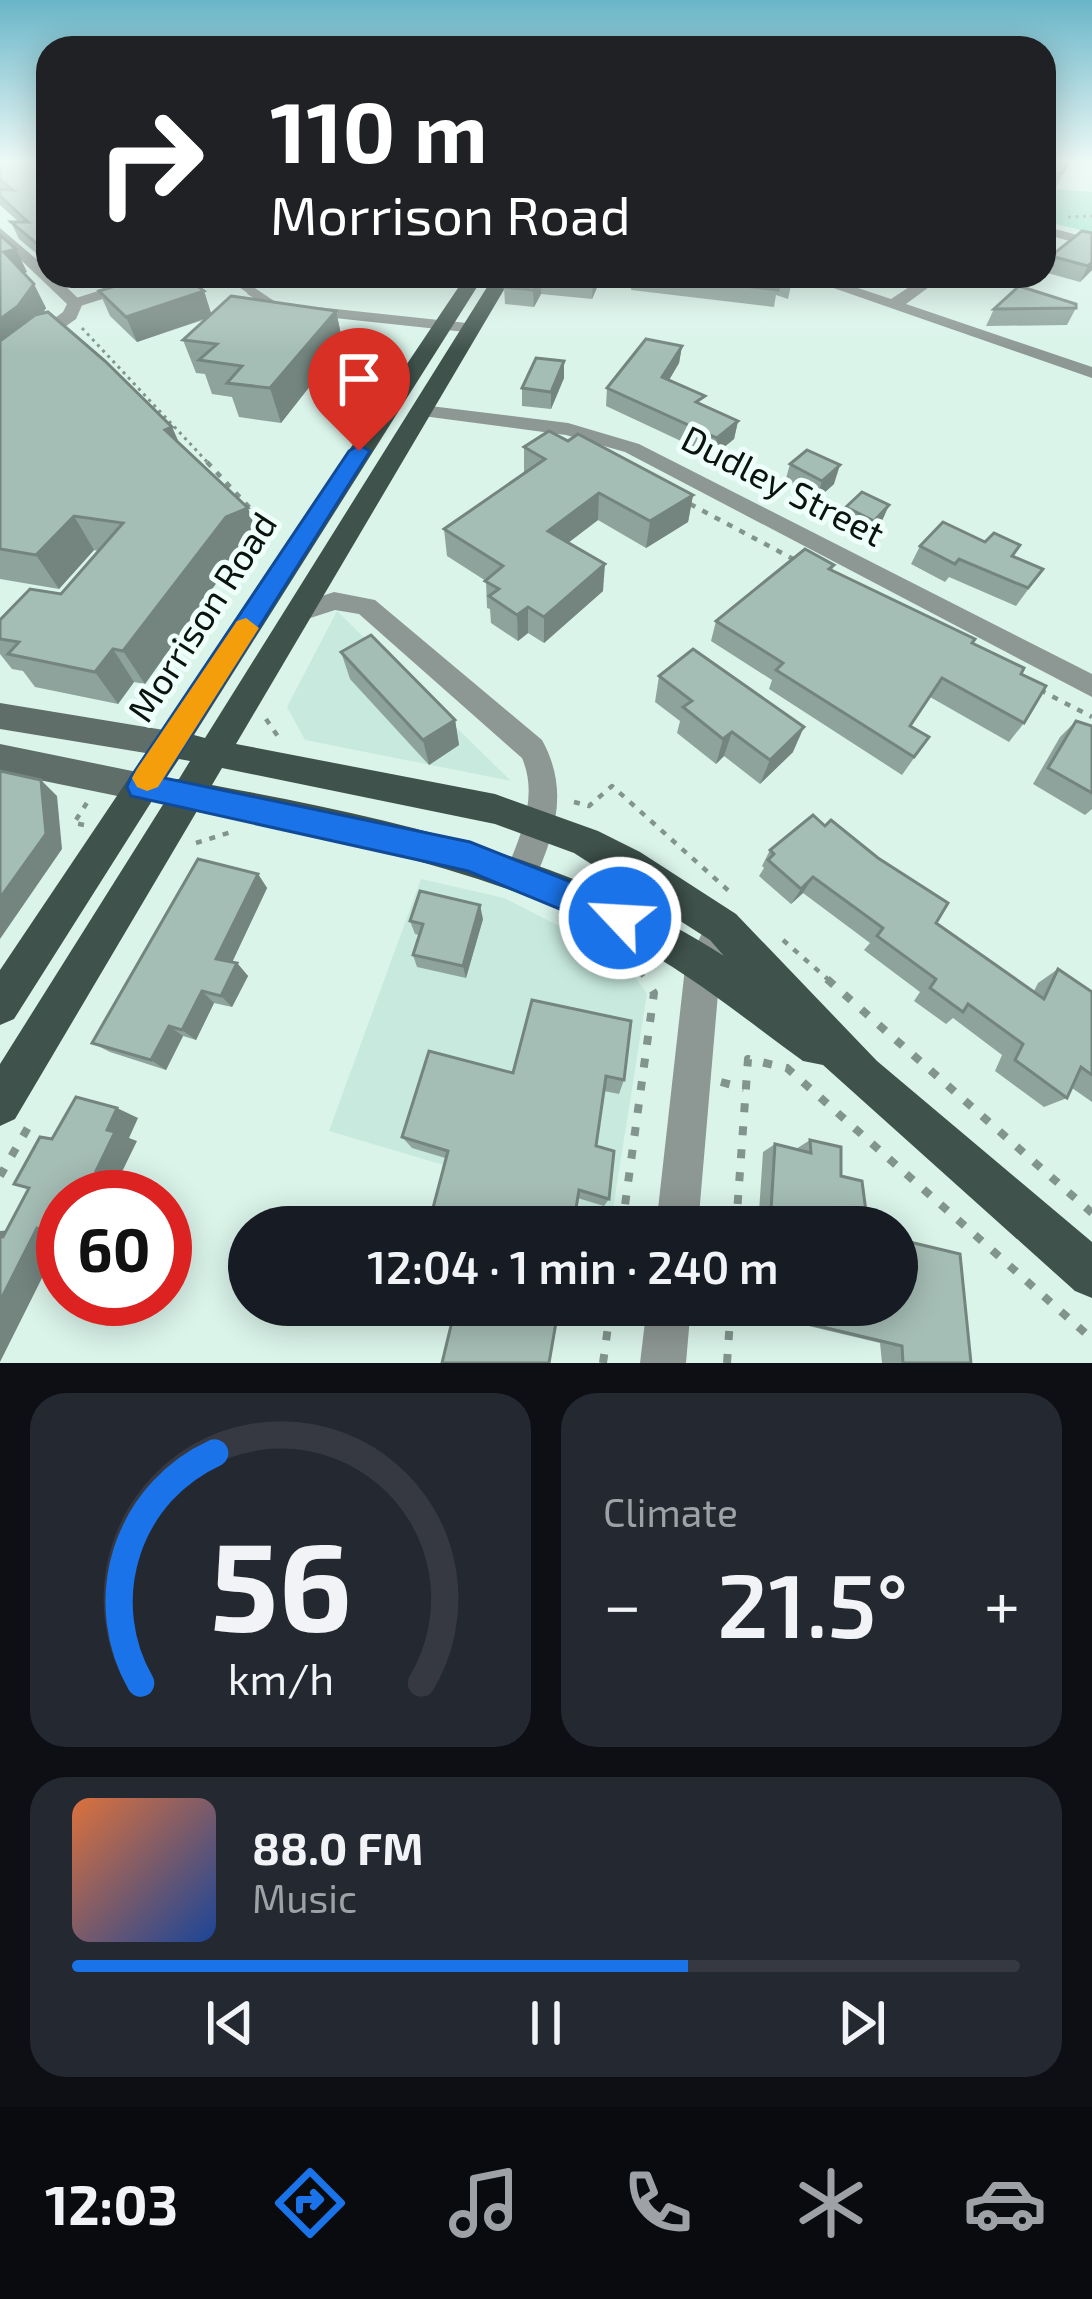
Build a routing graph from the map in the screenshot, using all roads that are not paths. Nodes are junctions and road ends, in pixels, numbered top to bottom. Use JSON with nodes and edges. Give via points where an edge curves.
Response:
{"nodes":[{"id":1,"x":0,"y":232,"type":"edge"},
{"id":2,"x":1056,"y":233,"type":"edge"},
{"id":3,"x":1092,"y":243,"type":"edge"},
{"id":4,"x":36,"y":270,"type":"edge"},
{"id":5,"x":52,"y":288,"type":"edge"},
{"id":6,"x":124,"y":288,"type":"edge"},
{"id":7,"x":245,"y":288,"type":"edge"},
{"id":8,"x":466,"y":288,"type":"edge"},
{"id":9,"x":495,"y":288,"type":"edge"},
{"id":10,"x":843,"y":288,"type":"edge"},
{"id":11,"x":919,"y":288,"type":"edge"},
{"id":12,"x":894,"y":305,"type":"junction"},
{"id":13,"x":72,"y":309,"type":"junction"},
{"id":14,"x":290,"y":309,"type":"edge"},
{"id":15,"x":310,"y":311,"type":"edge"},
{"id":16,"x":440,"y":325,"type":"junction"},
{"id":17,"x":471,"y":328,"type":"junction"},
{"id":18,"x":0,"y":368,"type":"edge"},
{"id":19,"x":1092,"y":373,"type":"edge"},
{"id":20,"x":422,"y":411,"type":"junction"},
{"id":21,"x":298,"y":613,"type":"junction"},
{"id":22,"x":1092,"y":686,"type":"edge"},
{"id":23,"x":0,"y":716,"type":"edge"},
{"id":24,"x":170,"y":743,"type":"junction"},
{"id":25,"x":214,"y":752,"type":"junction"},
{"id":26,"x":0,"y":758,"type":"edge"},
{"id":27,"x":142,"y":787,"type":"junction"},
{"id":28,"x":187,"y":795,"type":"junction"},
{"id":29,"x":541,"y":824,"type":"junction"},
{"id":30,"x":521,"y":874,"type":"junction"},
{"id":31,"x":729,"y":912,"type":"junction"},
{"id":32,"x":703,"y":968,"type":"junction"},
{"id":33,"x":5,"y":990,"type":"edge"},
{"id":34,"x":862,"y":1076,"type":"junction"},
{"id":35,"x":0,"y":1104,"type":"edge"},
{"id":36,"x":679,"y":1206,"type":"edge"},
{"id":37,"x":1092,"y":1274,"type":"edge"},
{"id":38,"x":667,"y":1326,"type":"edge"},
{"id":39,"x":663,"y":1363,"type":"edge"}],
"edges":[{"from":1,"to":4,"type":"street"},
{"from":2,"to":3,"type":"street"},
{"from":5,"to":13,"type":"street"},
{"from":6,"to":13,"type":"lane"},
{"from":7,"to":14,"type":"lane","via":[[270,307]]},
{"from":8,"to":16,"type":"main road","name":"Morrison Road"},
{"from":9,"to":17,"type":"main road"},
{"from":10,"to":12,"type":"street"},
{"from":11,"to":12,"type":"street"},
{"from":12,"to":19,"type":"street"},
{"from":13,"to":18,"type":"street"},
{"from":15,"to":16,"type":"lane"},
{"from":16,"to":17,"type":"lane"},
{"from":16,"to":24,"type":"main road","name":"Morrison Road"},
{"from":17,"to":20,"type":"main road"},
{"from":20,"to":21,"type":"main road"},
{"from":20,"to":22,"type":"street","name":"Dudley Street","via":[[568,429],[632,448]]},
{"from":21,"to":25,"type":"main road"},
{"from":21,"to":29,"type":"street","via":[[334,602],[366,607],[532,748],[547,791]]},
{"from":23,"to":24,"type":"street"},
{"from":24,"to":25,"type":"main road"},
{"from":24,"to":27,"type":"main road","name":"Morrison Road"},
{"from":25,"to":28,"type":"main road"},
{"from":25,"to":29,"type":"main road"},
{"from":26,"to":27,"type":"street"},
{"from":27,"to":28,"type":"main road"},
{"from":27,"to":33,"type":"main road","name":"Morrison Road"},
{"from":28,"to":30,"type":"main road"},
{"from":28,"to":35,"type":"main road"},
{"from":29,"to":30,"type":"street"},
{"from":29,"to":31,"type":"main road"},
{"from":30,"to":32,"type":"main road","via":[[649,932]]},
{"from":31,"to":32,"type":"street"},
{"from":31,"to":34,"type":"main road"},
{"from":32,"to":34,"type":"main road"},
{"from":32,"to":36,"type":"street"},
{"from":34,"to":37,"type":"main road"},
{"from":38,"to":39,"type":"street"}]}
